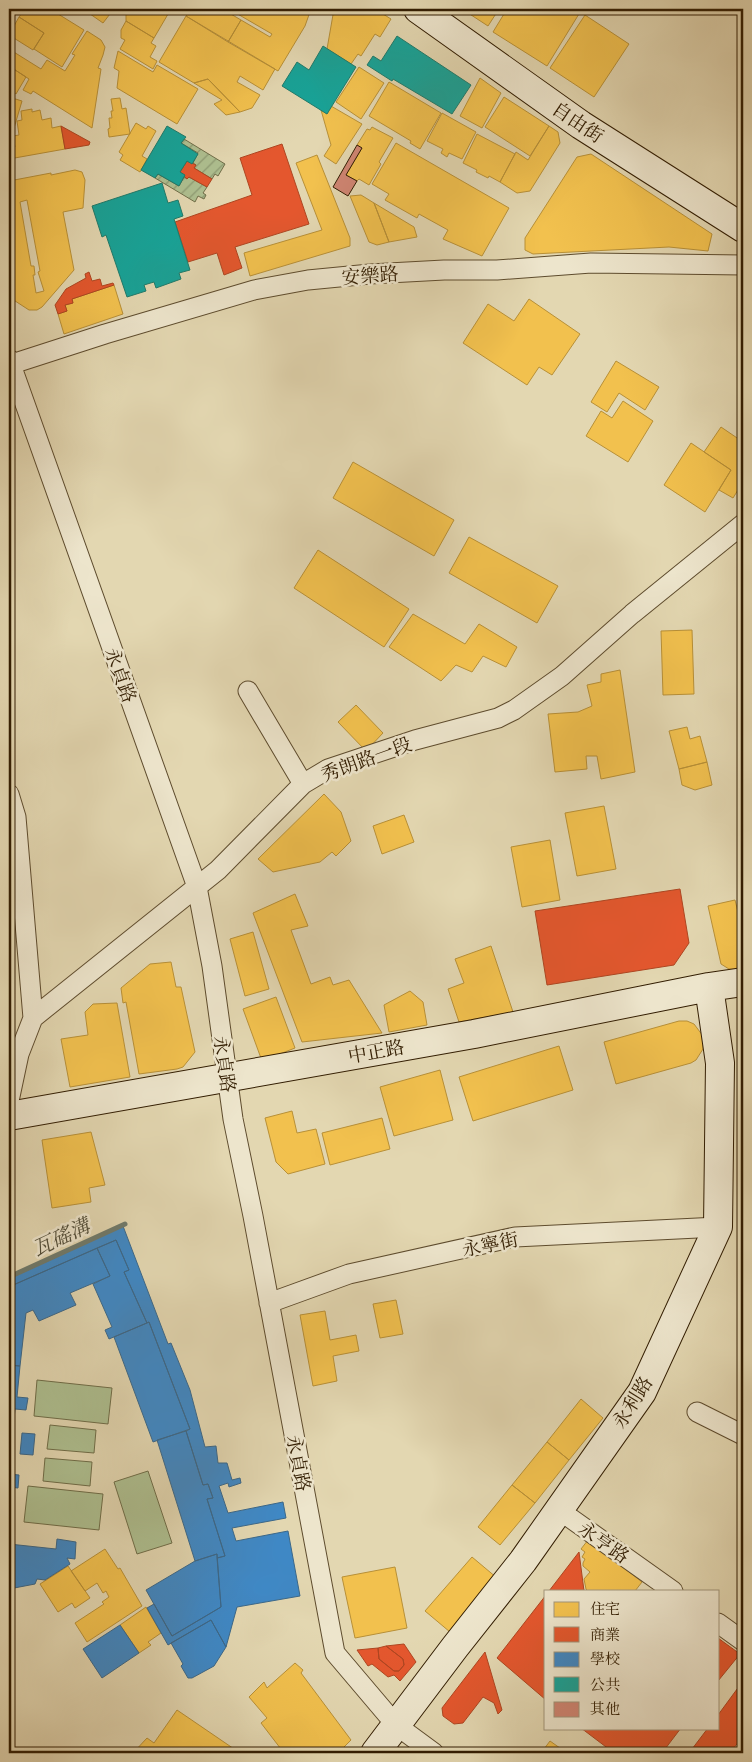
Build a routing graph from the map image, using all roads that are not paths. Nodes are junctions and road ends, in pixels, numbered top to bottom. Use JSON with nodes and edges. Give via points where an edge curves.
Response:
{"nodes":[{"id":1,"x":418,"y":9,"type":"edge"},
{"id":2,"x":743,"y":228,"type":"edge"},
{"id":3,"x":743,"y":265,"type":"edge"},
{"id":4,"x":10,"y":363,"type":"edge"},
{"id":5,"x":743,"y":524,"type":"edge"},
{"id":6,"x":248,"y":691,"type":"dead end"},
{"id":7,"x":303,"y":784,"type":"junction"},
{"id":8,"x":9,"y":794,"type":"edge"},
{"id":9,"x":197,"y":887,"type":"junction"},
{"id":10,"x":743,"y":982,"type":"edge"},
{"id":11,"x":710,"y":987,"type":"junction"},
{"id":12,"x":34,"y":1018,"type":"junction"},
{"id":13,"x":227,"y":1077,"type":"junction"},
{"id":14,"x":9,"y":1101,"type":"edge"},
{"id":15,"x":9,"y":1116,"type":"edge"},
{"id":16,"x":718,"y":1227,"type":"junction"},
{"id":17,"x":269,"y":1303,"type":"junction"},
{"id":18,"x":697,"y":1412,"type":"dead end"},
{"id":19,"x":743,"y":1435,"type":"edge"},
{"id":20,"x":559,"y":1510,"type":"junction"},
{"id":21,"x":672,"y":1590,"type":"edge"},
{"id":22,"x":720,"y":1624,"type":"edge"},
{"id":23,"x":743,"y":1641,"type":"edge"},
{"id":24,"x":396,"y":1725,"type":"junction"},
{"id":25,"x":375,"y":1753,"type":"edge"},
{"id":26,"x":434,"y":1753,"type":"edge"}],
"edges":[{"from":1,"to":2,"type":"street","name":"自由街","via":[[581,125]]},
{"from":3,"to":4,"type":"street","name":"安樂路","via":[[591,263],[308,280],[254,290]]},
{"from":4,"to":9,"type":"street","name":"永貞路"},
{"from":5,"to":7,"type":"street","name":"秀朗路一段","via":[[562,676],[514,710],[498,718],[414,740],[328,769]]},
{"from":6,"to":7,"type":"street"},
{"from":7,"to":9,"type":"street","name":"秀朗路一段"},
{"from":8,"to":12,"type":"street","via":[[16,817]]},
{"from":9,"to":12,"type":"street","name":"秀朗路一段"},
{"from":9,"to":13,"type":"street","name":"永貞路"},
{"from":10,"to":11,"type":"street","name":"中正路"},
{"from":11,"to":13,"type":"street","name":"中正路","via":[[491,1031]]},
{"from":11,"to":16,"type":"street","name":"永利路","via":[[720,1063]]},
{"from":12,"to":14,"type":"street","name":"秀朗路一段","via":[[19,1054]]},
{"from":13,"to":15,"type":"street","name":"中正路"},
{"from":13,"to":17,"type":"street","name":"永貞路"},
{"from":16,"to":17,"type":"street","name":"永寧街","via":[[515,1237],[349,1274]]},
{"from":16,"to":20,"type":"street","name":"永利路","via":[[642,1392]]},
{"from":17,"to":24,"type":"street","name":"永貞路","via":[[335,1653]]},
{"from":18,"to":19,"type":"street"},
{"from":20,"to":21,"type":"street","name":"永亨路"},
{"from":20,"to":24,"type":"street","name":"永利路"},
{"from":22,"to":23,"type":"street"},
{"from":24,"to":25,"type":"street","name":"永利路"},
{"from":24,"to":26,"type":"street","name":"永貞路"}]}
